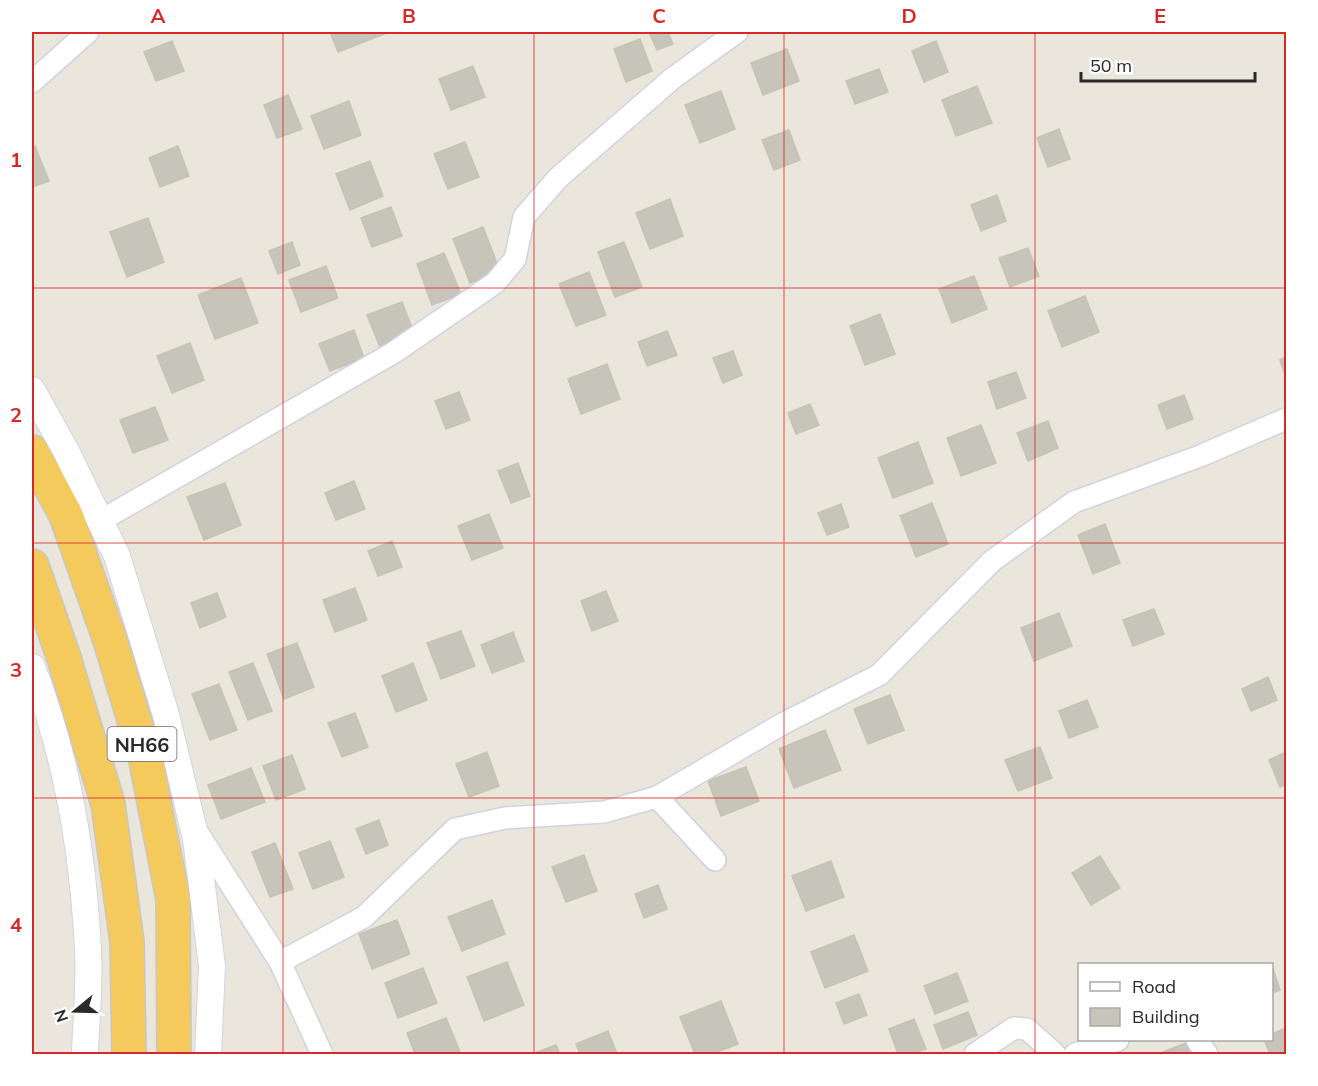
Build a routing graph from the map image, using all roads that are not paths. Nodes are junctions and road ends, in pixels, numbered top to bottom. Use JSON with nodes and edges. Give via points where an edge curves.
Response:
{"nodes":[{"id":1,"x":88,"y":32,"type":"edge"},
{"id":2,"x":737,"y":32,"type":"edge"},
{"id":3,"x":32,"y":82,"type":"edge"},
{"id":4,"x":32,"y":390,"type":"edge"},
{"id":5,"x":1287,"y":419,"type":"edge"},
{"id":6,"x":32,"y":452,"type":"edge"},
{"id":7,"x":100,"y":521,"type":"junction"},
{"id":8,"x":32,"y":566,"type":"edge"},
{"id":9,"x":32,"y":667,"type":"edge"},
{"id":10,"x":657,"y":797,"type":"junction"},
{"id":11,"x":193,"y":824,"type":"junction"},
{"id":12,"x":715,"y":860,"type":"dead end"},
{"id":13,"x":280,"y":962,"type":"junction"},
{"id":14,"x":1115,"y":1041,"type":"edge"},
{"id":15,"x":1198,"y":1041,"type":"edge"},
{"id":16,"x":85,"y":1054,"type":"edge"},
{"id":17,"x":129,"y":1054,"type":"edge"},
{"id":18,"x":174,"y":1054,"type":"edge"},
{"id":19,"x":208,"y":1054,"type":"edge"},
{"id":20,"x":322,"y":1054,"type":"edge"},
{"id":21,"x":975,"y":1054,"type":"edge"},
{"id":22,"x":1055,"y":1054,"type":"edge"},
{"id":23,"x":1075,"y":1054,"type":"edge"},
{"id":24,"x":1207,"y":1054,"type":"edge"}],
"edges":[{"from":1,"to":3,"type":"street"},
{"from":2,"to":7,"type":"street","via":[[673,78],[558,178],[524,218],[515,259],[495,283],[393,353]]},
{"from":4,"to":7,"type":"street"},
{"from":5,"to":10,"type":"street","via":[[1074,502],[992,561],[879,675],[784,723]]},
{"from":6,"to":18,"type":"highway","number":"NH66","via":[[66,514],[145,756],[174,899]]},
{"from":7,"to":11,"type":"street","via":[[117,556],[166,715]]},
{"from":8,"to":17,"type":"highway","number":"NH66","via":[[108,804],[127,942]]},
{"from":9,"to":16,"type":"street","via":[[74,809],[88,950]]},
{"from":10,"to":12,"type":"street"},
{"from":10,"to":13,"type":"street","via":[[604,812],[506,818],[455,829],[364,917]]},
{"from":11,"to":13,"type":"street"},
{"from":11,"to":19,"type":"street","via":[[212,966]]},
{"from":13,"to":20,"type":"street"},
{"from":14,"to":23,"type":"street"},
{"from":15,"to":24,"type":"street"},
{"from":21,"to":22,"type":"street","via":[[1014,1028],[1028,1029]]}]}
